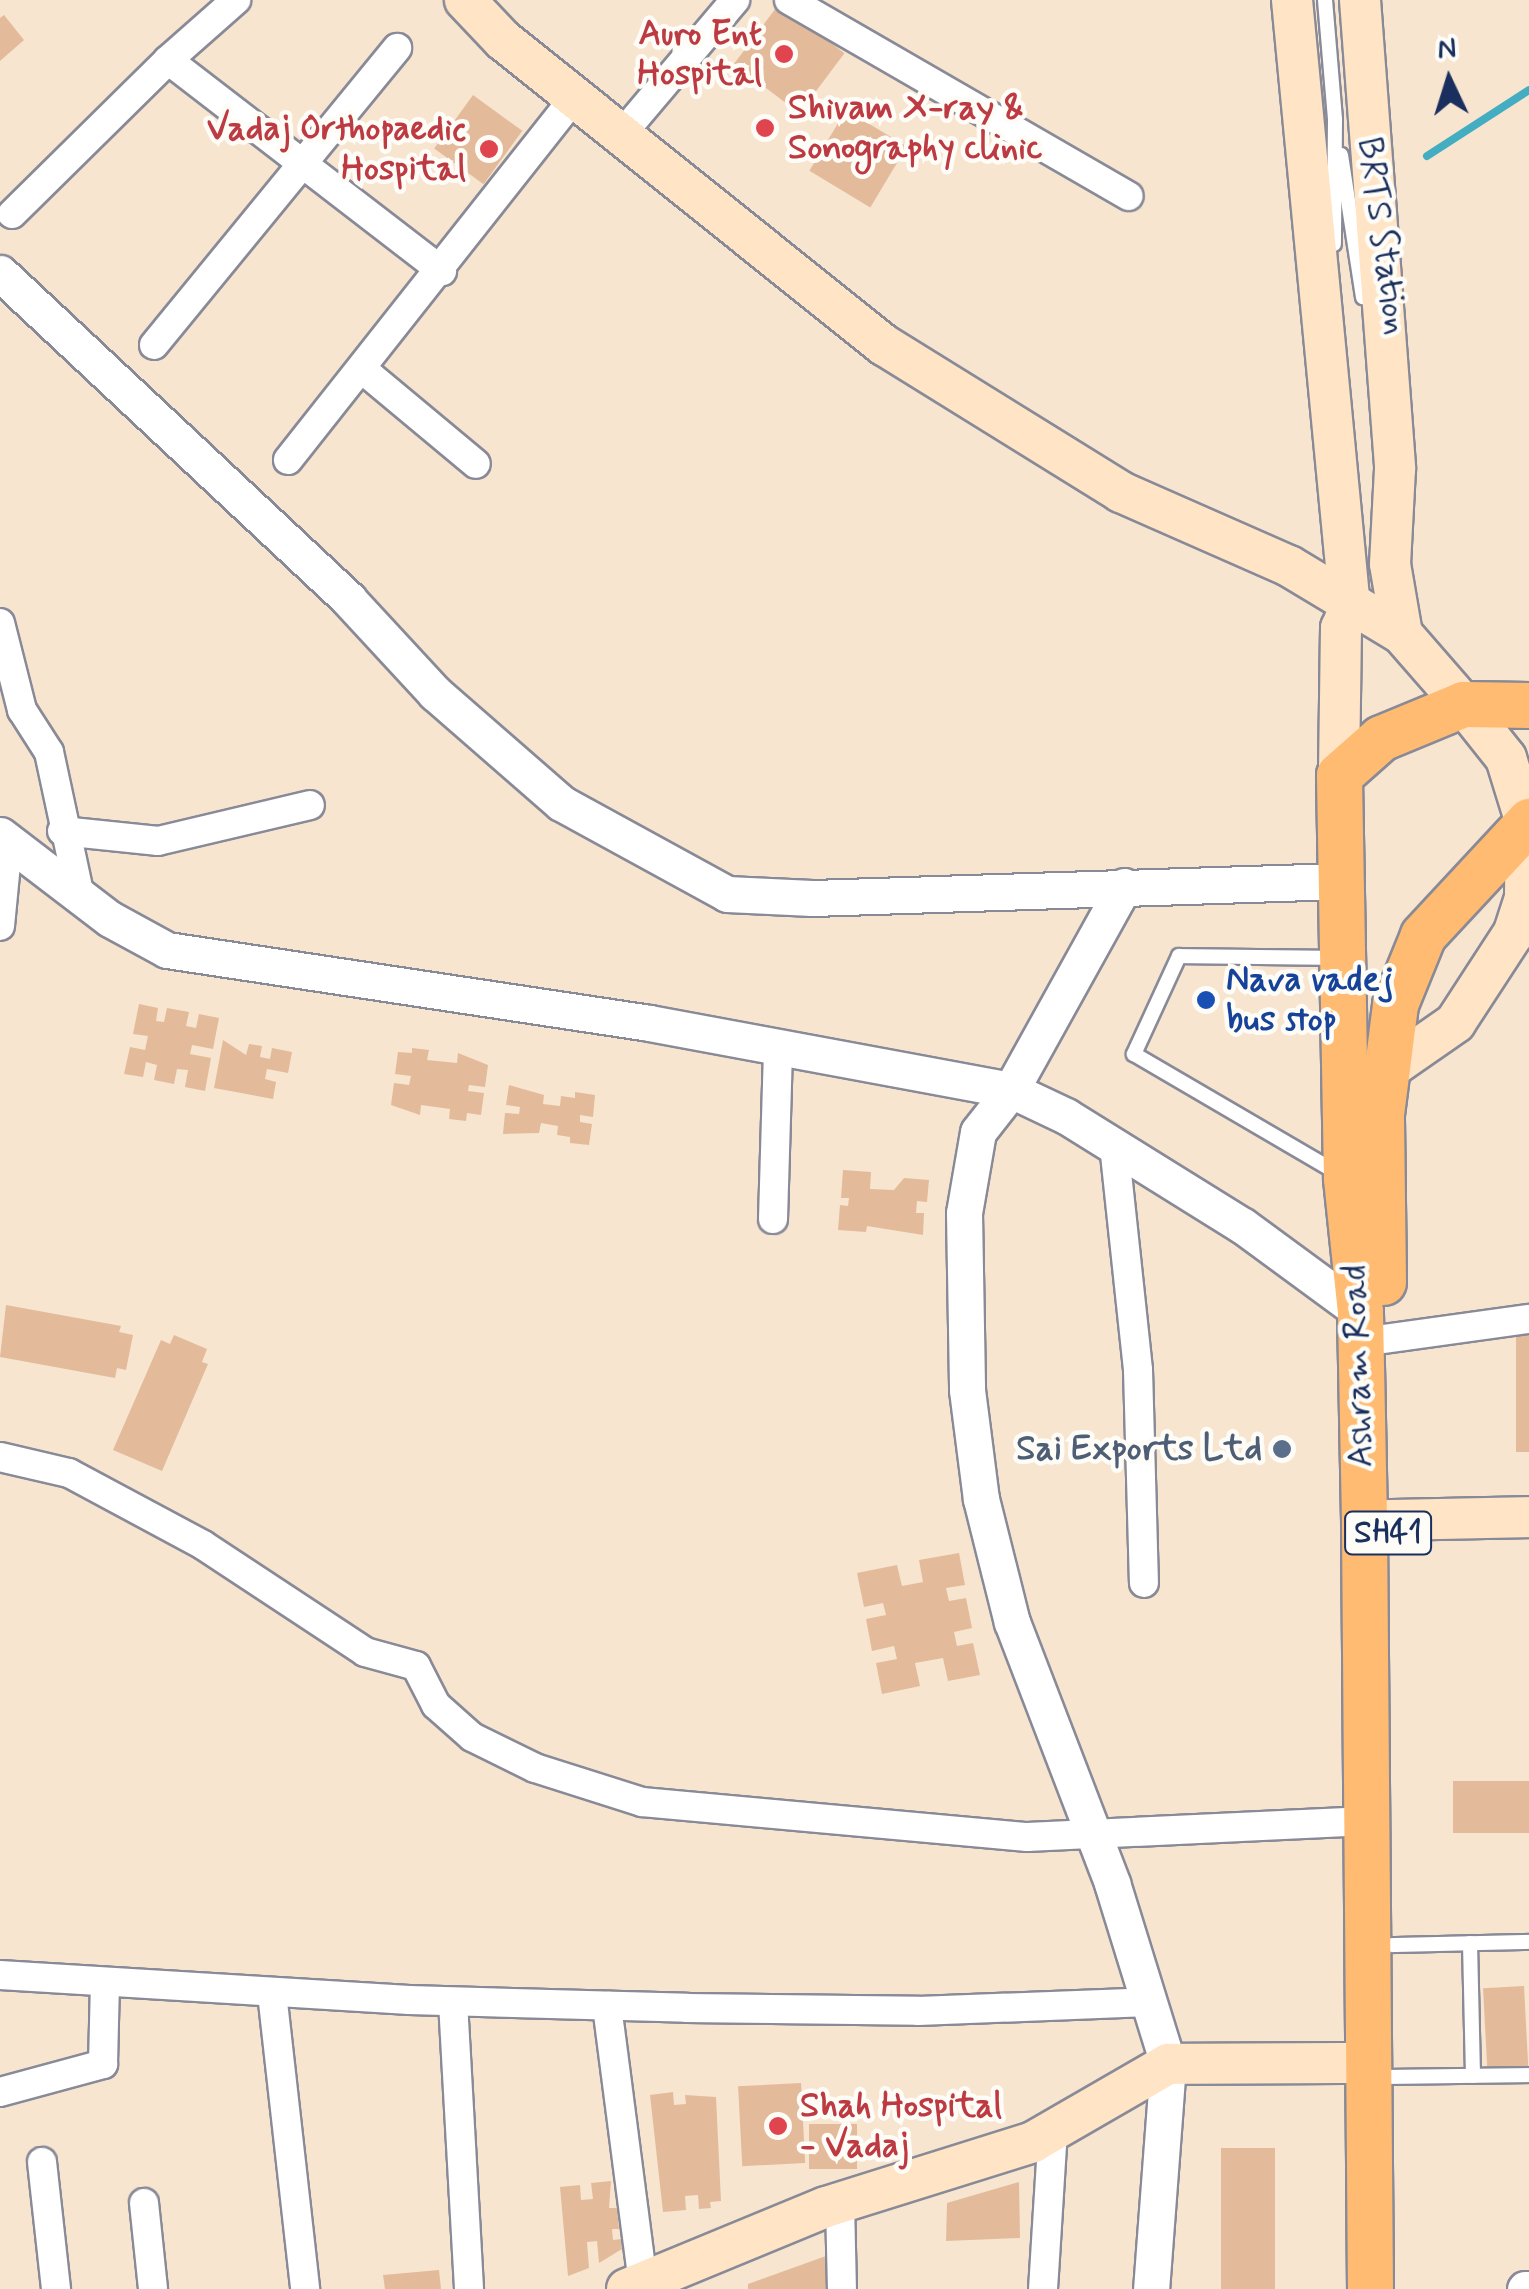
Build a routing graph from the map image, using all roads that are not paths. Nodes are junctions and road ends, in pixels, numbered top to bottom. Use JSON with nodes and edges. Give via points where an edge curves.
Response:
{"nodes":[{"id":1,"x":236,"y":0,"type":"edge"},
{"id":2,"x":438,"y":0,"type":"edge"},
{"id":3,"x":464,"y":0,"type":"edge"},
{"id":4,"x":735,"y":0,"type":"edge"},
{"id":5,"x":790,"y":0,"type":"edge"},
{"id":6,"x":1292,"y":0,"type":"edge"},
{"id":7,"x":1325,"y":0,"type":"edge"},
{"id":8,"x":1360,"y":0,"type":"edge"},
{"id":9,"x":397,"y":48,"type":"dead end"},
{"id":10,"x":168,"y":60,"type":"junction"},
{"id":11,"x":563,"y":112,"type":"junction"},
{"id":12,"x":1335,"y":120,"type":"junction"},
{"id":13,"x":621,"y":135,"type":"junction"},
{"id":14,"x":301,"y":162,"type":"junction"},
{"id":15,"x":1129,"y":196,"type":"dead end"},
{"id":16,"x":12,"y":214,"type":"dead end"},
{"id":17,"x":442,"y":271,"type":"junction"},
{"id":18,"x":0,"y":273,"type":"edge"},
{"id":19,"x":1364,"y":310,"type":"dead end"},
{"id":20,"x":1366,"y":329,"type":"dead end"},
{"id":21,"x":154,"y":345,"type":"dead end"},
{"id":22,"x":362,"y":369,"type":"junction"},
{"id":23,"x":288,"y":460,"type":"dead end"},
{"id":24,"x":476,"y":464,"type":"dead end"},
{"id":25,"x":1390,"y":524,"type":"junction"},
{"id":26,"x":1345,"y":549,"type":"junction"},
{"id":27,"x":1346,"y":618,"type":"junction"},
{"id":28,"x":0,"y":624,"type":"edge"},
{"id":29,"x":1402,"y":634,"type":"junction"},
{"id":30,"x":1463,"y":704,"type":"junction"},
{"id":31,"x":1529,"y":706,"type":"edge"},
{"id":32,"x":1339,"y":775,"type":"junction"},
{"id":33,"x":310,"y":805,"type":"dead end"},
{"id":34,"x":1528,"y":822,"type":"edge"},
{"id":35,"x":62,"y":832,"type":"junction"},
{"id":36,"x":4,"y":839,"type":"edge"},
{"id":37,"x":1342,"y":881,"type":"junction"},
{"id":38,"x":1124,"y":886,"type":"junction"},
{"id":39,"x":79,"y":892,"type":"junction"},
{"id":40,"x":0,"y":926,"type":"edge"},
{"id":41,"x":1345,"y":958,"type":"junction"},
{"id":42,"x":778,"y":1047,"type":"junction"},
{"id":43,"x":1386,"y":1071,"type":"junction"},
{"id":44,"x":1012,"y":1090,"type":"junction"},
{"id":45,"x":1114,"y":1146,"type":"junction"},
{"id":46,"x":1346,"y":1178,"type":"junction"},
{"id":47,"x":773,"y":1219,"type":"dead end"},
{"id":48,"x":1529,"y":1319,"type":"edge"},
{"id":49,"x":1372,"y":1326,"type":"junction"},
{"id":50,"x":0,"y":1457,"type":"edge"},
{"id":51,"x":1529,"y":1517,"type":"edge"},
{"id":52,"x":1388,"y":1520,"type":"junction"},
{"id":53,"x":1144,"y":1583,"type":"dead end"},
{"id":54,"x":1368,"y":1821,"type":"junction"},
{"id":55,"x":1094,"y":1838,"type":"junction"},
{"id":56,"x":1529,"y":1942,"type":"edge"},
{"id":57,"x":1470,"y":1943,"type":"junction"},
{"id":58,"x":1392,"y":1945,"type":"junction"},
{"id":59,"x":0,"y":1975,"type":"edge"},
{"id":60,"x":105,"y":1983,"type":"junction"},
{"id":61,"x":272,"y":1993,"type":"junction"},
{"id":62,"x":452,"y":2002,"type":"junction"},
{"id":63,"x":1149,"y":2002,"type":"junction"},
{"id":64,"x":607,"y":2006,"type":"junction"},
{"id":65,"x":1168,"y":2064,"type":"junction"},
{"id":66,"x":1381,"y":2070,"type":"junction"},
{"id":67,"x":1529,"y":2075,"type":"edge"},
{"id":68,"x":1473,"y":2076,"type":"junction"},
{"id":69,"x":0,"y":2092,"type":"edge"},
{"id":70,"x":1053,"y":2131,"type":"junction"},
{"id":71,"x":42,"y":2162,"type":"dead end"},
{"id":72,"x":144,"y":2203,"type":"dead end"},
{"id":73,"x":840,"y":2203,"type":"junction"},
{"id":74,"x":638,"y":2286,"type":"edge"},
{"id":75,"x":56,"y":2289,"type":"edge"},
{"id":76,"x":153,"y":2289,"type":"edge"},
{"id":77,"x":304,"y":2289,"type":"edge"},
{"id":78,"x":469,"y":2289,"type":"edge"},
{"id":79,"x":842,"y":2289,"type":"edge"},
{"id":80,"x":1042,"y":2289,"type":"edge"},
{"id":81,"x":1151,"y":2289,"type":"edge"},
{"id":82,"x":1370,"y":2289,"type":"edge"},
{"id":83,"x":1392,"y":2289,"type":"edge"}],
"edges":[{"from":1,"to":10,"type":"street"},
{"from":2,"to":11,"type":"main road","via":[[490,54]]},
{"from":3,"to":13,"type":"main road"},
{"from":4,"to":13,"type":"street"},
{"from":5,"to":15,"type":"street"},
{"from":6,"to":26,"type":"main road"},
{"from":7,"to":12,"type":"lane"},
{"from":8,"to":25,"type":"main road","via":[[1395,469]]},
{"from":9,"to":14,"type":"street"},
{"from":10,"to":14,"type":"street"},
{"from":10,"to":16,"type":"street"},
{"from":11,"to":17,"type":"street"},
{"from":11,"to":27,"type":"main road","via":[[874,361],[1112,508]]},
{"from":12,"to":19,"type":"lane","name":"BRTS Station"},
{"from":12,"to":26,"type":"lane","name":"BRTS Station","via":[[1334,253],[1350,463]]},
{"from":13,"to":27,"type":"main road","via":[[884,346],[1120,492],[1290,566]]},
{"from":14,"to":17,"type":"street"},
{"from":14,"to":21,"type":"street"},
{"from":17,"to":22,"type":"street"},
{"from":18,"to":38,"type":"street","via":[[349,600],[434,693],[561,803],[669,864],[726,894],[795,898]]},
{"from":20,"to":25,"type":"lane","name":"BRTS Station"},
{"from":22,"to":23,"type":"street"},
{"from":22,"to":24,"type":"street"},
{"from":25,"to":29,"type":"main road"},
{"from":26,"to":27,"type":"main road"},
{"from":27,"to":29,"type":"main road"},
{"from":27,"to":32,"type":"main road"},
{"from":28,"to":35,"type":"street","via":[[22,710],[49,752]]},
{"from":29,"to":30,"type":"main road"},
{"from":30,"to":31,"type":"main road"},
{"from":30,"to":32,"type":"main road","via":[[1380,738]]},
{"from":30,"to":34,"type":"main road","via":[[1506,758]]},
{"from":32,"to":37,"type":"main road","name":"Ashram Road"},
{"from":33,"to":35,"type":"street","via":[[158,841]]},
{"from":34,"to":43,"type":"main road","name":"Ashram Road","number":"SH41","via":[[1423,935],[1394,1004]]},
{"from":34,"to":43,"type":"main road","via":[[1525,898],[1513,934],[1455,1022]]},
{"from":35,"to":39,"type":"street"},
{"from":36,"to":39,"type":"street"},
{"from":36,"to":40,"type":"street"},
{"from":37,"to":38,"type":"street"},
{"from":37,"to":41,"type":"main road","name":"Ashram Road"},
{"from":38,"to":44,"type":"street"},
{"from":39,"to":42,"type":"street","via":[[110,919],[168,950]]},
{"from":41,"to":46,"type":"main road","name":"Ashram Road"},
{"from":41,"to":46,"type":"lane","via":[[1179,956],[1134,1054]]},
{"from":42,"to":44,"type":"street"},
{"from":42,"to":47,"type":"street"},
{"from":43,"to":49,"type":"main road","name":"Ashram Road","number":"SH41"},
{"from":44,"to":45,"type":"street"},
{"from":44,"to":55,"type":"street","via":[[978,1132],[964,1214],[967,1390],[981,1499],[1012,1622]]},
{"from":45,"to":49,"type":"street","via":[[1243,1226]]},
{"from":45,"to":53,"type":"street","via":[[1138,1370]]},
{"from":46,"to":49,"type":"main road","name":"Ashram Road"},
{"from":48,"to":49,"type":"street"},
{"from":49,"to":52,"type":"main road","name":"Ashram Road","number":"SH41"},
{"from":49,"to":54,"type":"main road","name":"Ashram Road"},
{"from":50,"to":55,"type":"street","via":[[69,1473],[203,1545],[365,1652],[416,1666],[436,1705],[460,1726],[534,1768],[642,1802],[700,1811]]},
{"from":51,"to":52,"type":"main road"},
{"from":52,"to":58,"type":"main road","name":"Ashram Road","number":"SH41"},
{"from":54,"to":55,"type":"street"},
{"from":54,"to":66,"type":"main road","name":"Ashram Road"},
{"from":55,"to":63,"type":"street"},
{"from":56,"to":57,"type":"lane"},
{"from":57,"to":58,"type":"lane"},
{"from":57,"to":68,"type":"lane"},
{"from":58,"to":66,"type":"main road","name":"Ashram Road","number":"SH41"},
{"from":59,"to":60,"type":"street"},
{"from":60,"to":61,"type":"street"},
{"from":60,"to":69,"type":"street","via":[[103,2064]]},
{"from":61,"to":62,"type":"street"},
{"from":61,"to":77,"type":"street"},
{"from":62,"to":64,"type":"street"},
{"from":62,"to":78,"type":"street"},
{"from":63,"to":64,"type":"street","via":[[918,2011]]},
{"from":63,"to":65,"type":"street"},
{"from":64,"to":74,"type":"street"},
{"from":65,"to":66,"type":"main road"},
{"from":65,"to":70,"type":"main road"},
{"from":65,"to":81,"type":"street"},
{"from":66,"to":68,"type":"lane"},
{"from":66,"to":82,"type":"main road","name":"Ashram Road"},
{"from":66,"to":83,"type":"main road","name":"Ashram Road","number":"SH41"},
{"from":67,"to":68,"type":"lane"},
{"from":70,"to":73,"type":"main road"},
{"from":70,"to":80,"type":"street"},
{"from":71,"to":75,"type":"street"},
{"from":72,"to":76,"type":"street"},
{"from":73,"to":74,"type":"main road"},
{"from":73,"to":79,"type":"street"}]}
